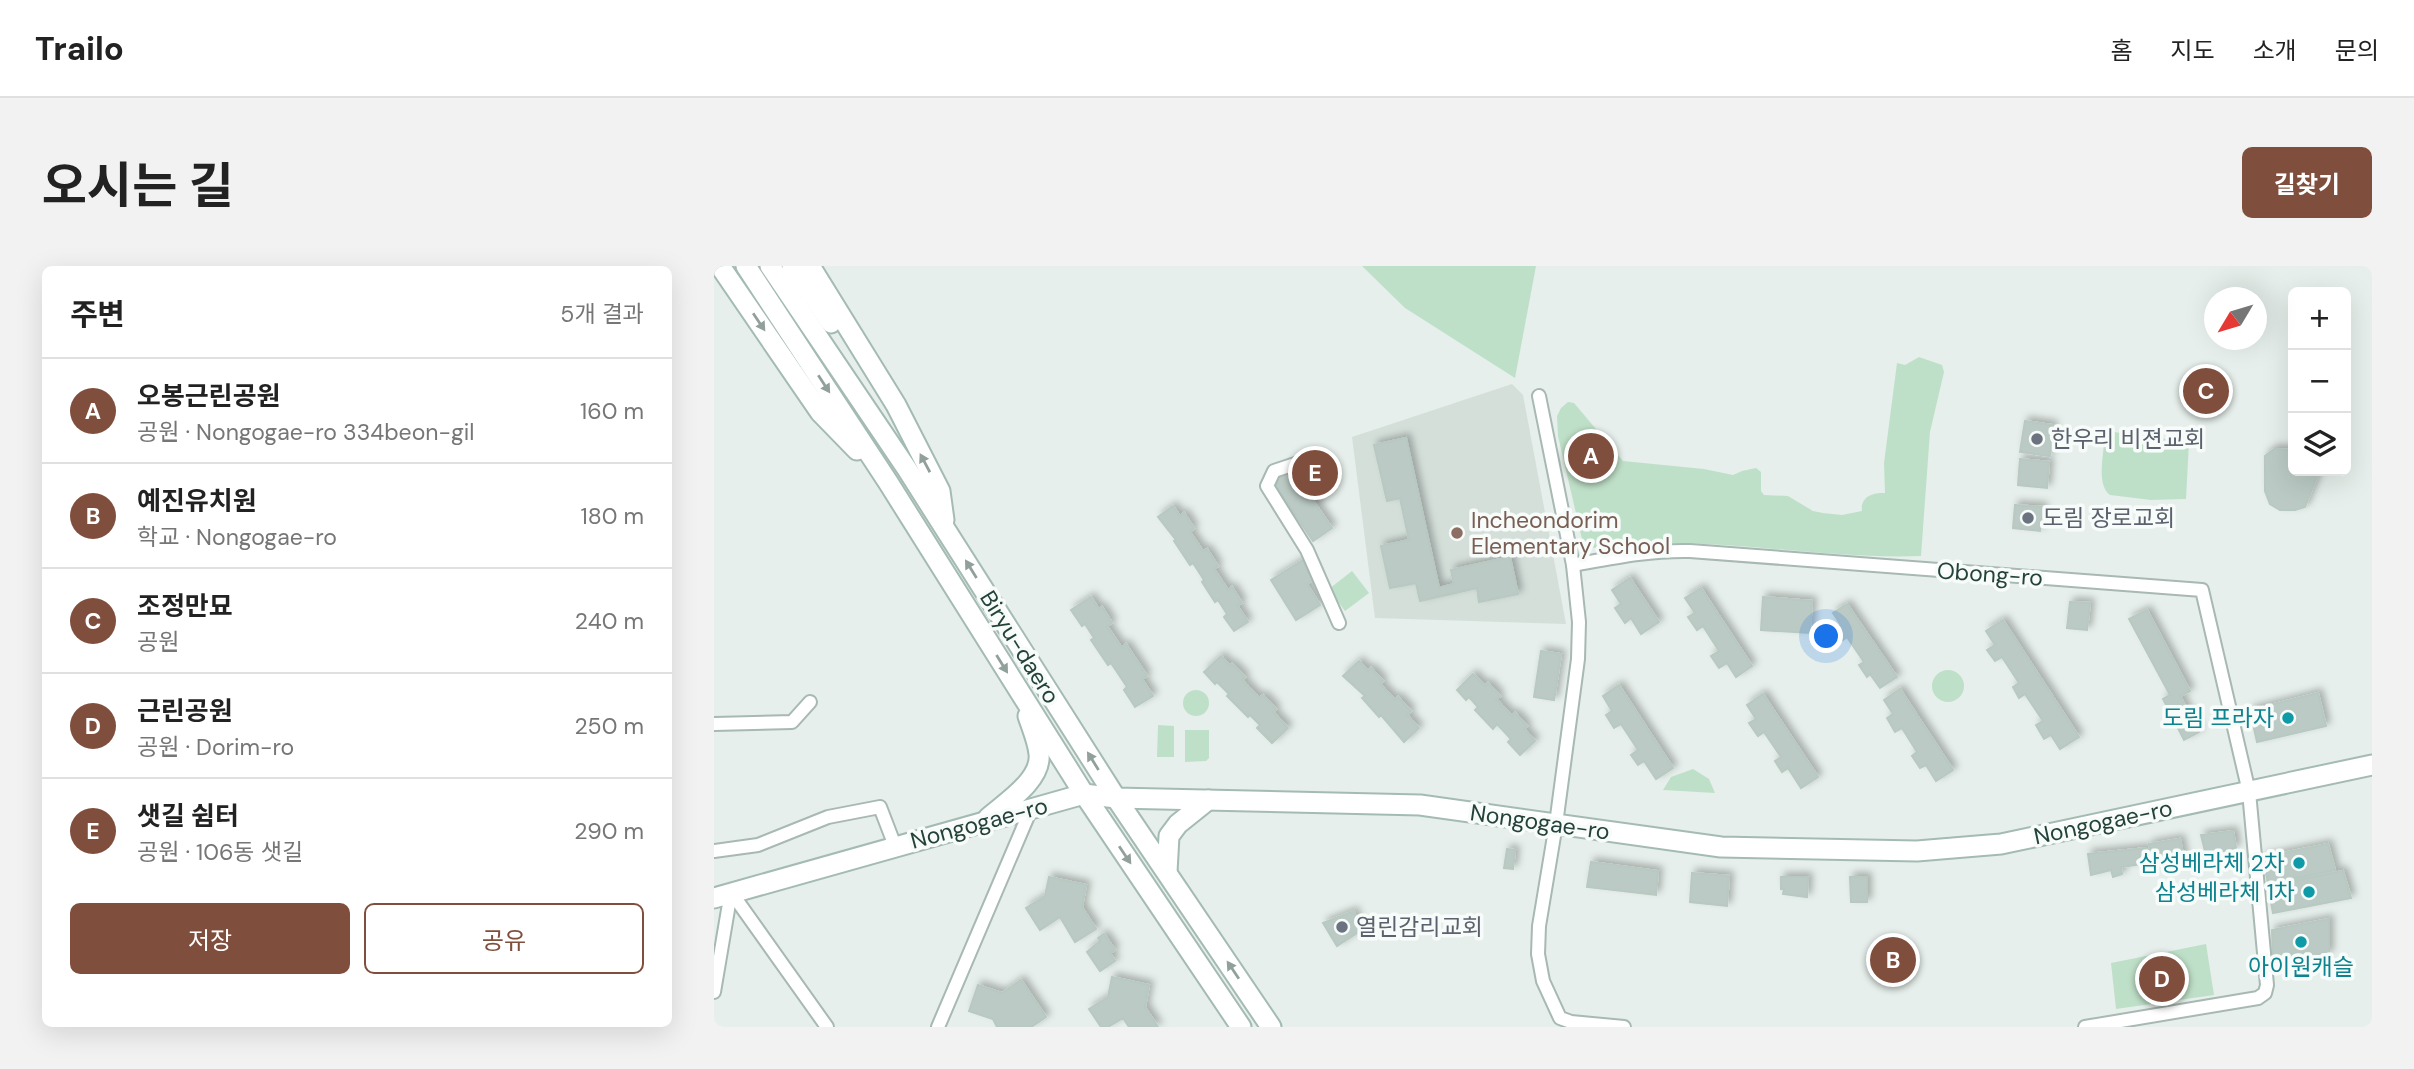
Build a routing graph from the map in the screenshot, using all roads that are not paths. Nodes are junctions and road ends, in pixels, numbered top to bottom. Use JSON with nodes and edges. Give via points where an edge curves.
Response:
{"nodes":[{"id":1,"x":720,"y":266,"type":"edge"},
{"id":2,"x":746,"y":266,"type":"edge"},
{"id":3,"x":770,"y":266,"type":"edge"},
{"id":4,"x":792,"y":266,"type":"edge"},
{"id":5,"x":810,"y":266,"type":"edge"},
{"id":6,"x":1539,"y":396,"type":"dead end"},
{"id":7,"x":907,"y":469,"type":"junction"},
{"id":8,"x":1320,"y":474,"type":"dead end"},
{"id":9,"x":888,"y":482,"type":"junction"},
{"id":10,"x":944,"y":527,"type":"junction"},
{"id":11,"x":1573,"y":565,"type":"junction"},
{"id":12,"x":1339,"y":623,"type":"dead end"},
{"id":13,"x":1022,"y":695,"type":"junction"},
{"id":14,"x":810,"y":702,"type":"dead end"},
{"id":15,"x":714,"y":724,"type":"edge"},
{"id":16,"x":2372,"y":765,"type":"edge"},
{"id":17,"x":2249,"y":792,"type":"junction"},
{"id":18,"x":1084,"y":794,"type":"junction"},
{"id":19,"x":1116,"y":798,"type":"junction"},
{"id":20,"x":1208,"y":800,"type":"junction"},
{"id":21,"x":1031,"y":809,"type":"junction"},
{"id":22,"x":984,"y":821,"type":"junction"},
{"id":23,"x":1556,"y":824,"type":"junction"},
{"id":24,"x":895,"y":846,"type":"junction"},
{"id":25,"x":714,"y":851,"type":"edge"},
{"id":26,"x":1167,"y":872,"type":"junction"},
{"id":27,"x":723,"y":895,"type":"edge"},
{"id":28,"x":718,"y":946,"type":"edge"},
{"id":29,"x":714,"y":992,"type":"edge"},
{"id":30,"x":1567,"y":1024,"type":"edge"},
{"id":31,"x":827,"y":1027,"type":"edge"},
{"id":32,"x":938,"y":1027,"type":"edge"},
{"id":33,"x":1241,"y":1027,"type":"edge"},
{"id":34,"x":1271,"y":1027,"type":"edge"},
{"id":35,"x":1624,"y":1027,"type":"edge"},
{"id":36,"x":2085,"y":1027,"type":"edge"}],
"edges":[{"from":1,"to":9,"type":"main road","one_way":true,"via":[[820,412]]},
{"from":2,"to":9,"type":"main road","name":"Biryu-daero","one_way":true},
{"from":3,"to":7,"type":"main road","name":"Biryu-daero"},
{"from":4,"to":7,"type":"main road","via":[[872,383]]},
{"from":10,"to":5,"type":"main road","one_way":true,"via":[[940,491],[896,405]]},
{"from":6,"to":11,"type":"street"},
{"from":7,"to":10,"type":"main road","name":"Biryu-daero"},
{"from":8,"to":12,"type":"street","via":[[1295,464],[1274,471],[1267,485],[1307,550]]},
{"from":9,"to":13,"type":"main road","name":"Biryu-daero","one_way":true},
{"from":19,"to":10,"type":"main road","name":"Biryu-daero","one_way":true},
{"from":11,"to":17,"type":"street","name":"Obong-ro","via":[[1627,554],[1689,551],[2202,590]]},
{"from":11,"to":23,"type":"street","via":[[1578,659]]},
{"from":13,"to":18,"type":"main road","name":"Biryu-daero"},
{"from":13,"to":22,"type":"main road","via":[[1039,756],[1036,771]]},
{"from":14,"to":15,"type":"street","via":[[792,722]]},
{"from":16,"to":17,"type":"main road","name":"Nongogae-ro"},
{"from":17,"to":23,"type":"main road","name":"Nongogae-ro","via":[[2001,844],[1917,852],[1721,847]]},
{"from":17,"to":36,"type":"street","via":[[2265,956],[2264,993],[2247,1001]]},
{"from":18,"to":19,"type":"main road","name":"Nongogae-ro"},
{"from":18,"to":21,"type":"main road","name":"Nongogae-ro"},
{"from":18,"to":33,"type":"main road","name":"Biryu-daero","one_way":true},
{"from":19,"to":20,"type":"main road","name":"Nongogae-ro"},
{"from":19,"to":26,"type":"main road","name":"Biryu-daero"},
{"from":20,"to":23,"type":"main road","name":"Nongogae-ro","via":[[1420,805]]},
{"from":20,"to":26,"type":"main road","via":[[1169,836]]},
{"from":21,"to":22,"type":"main road","name":"Nongogae-ro"},
{"from":21,"to":32,"type":"street"},
{"from":22,"to":24,"type":"main road","name":"Nongogae-ro"},
{"from":23,"to":30,"type":"street","via":[[1538,954],[1542,981]]},
{"from":24,"to":25,"type":"street","via":[[880,807],[828,817],[758,845]]},
{"from":24,"to":27,"type":"main road","name":"Nongogae-ro"},
{"from":34,"to":26,"type":"main road","name":"Biryu-daero","one_way":true},
{"from":27,"to":28,"type":"street"},
{"from":27,"to":31,"type":"street"},
{"from":28,"to":29,"type":"street"},
{"from":30,"to":35,"type":"street"}]}
